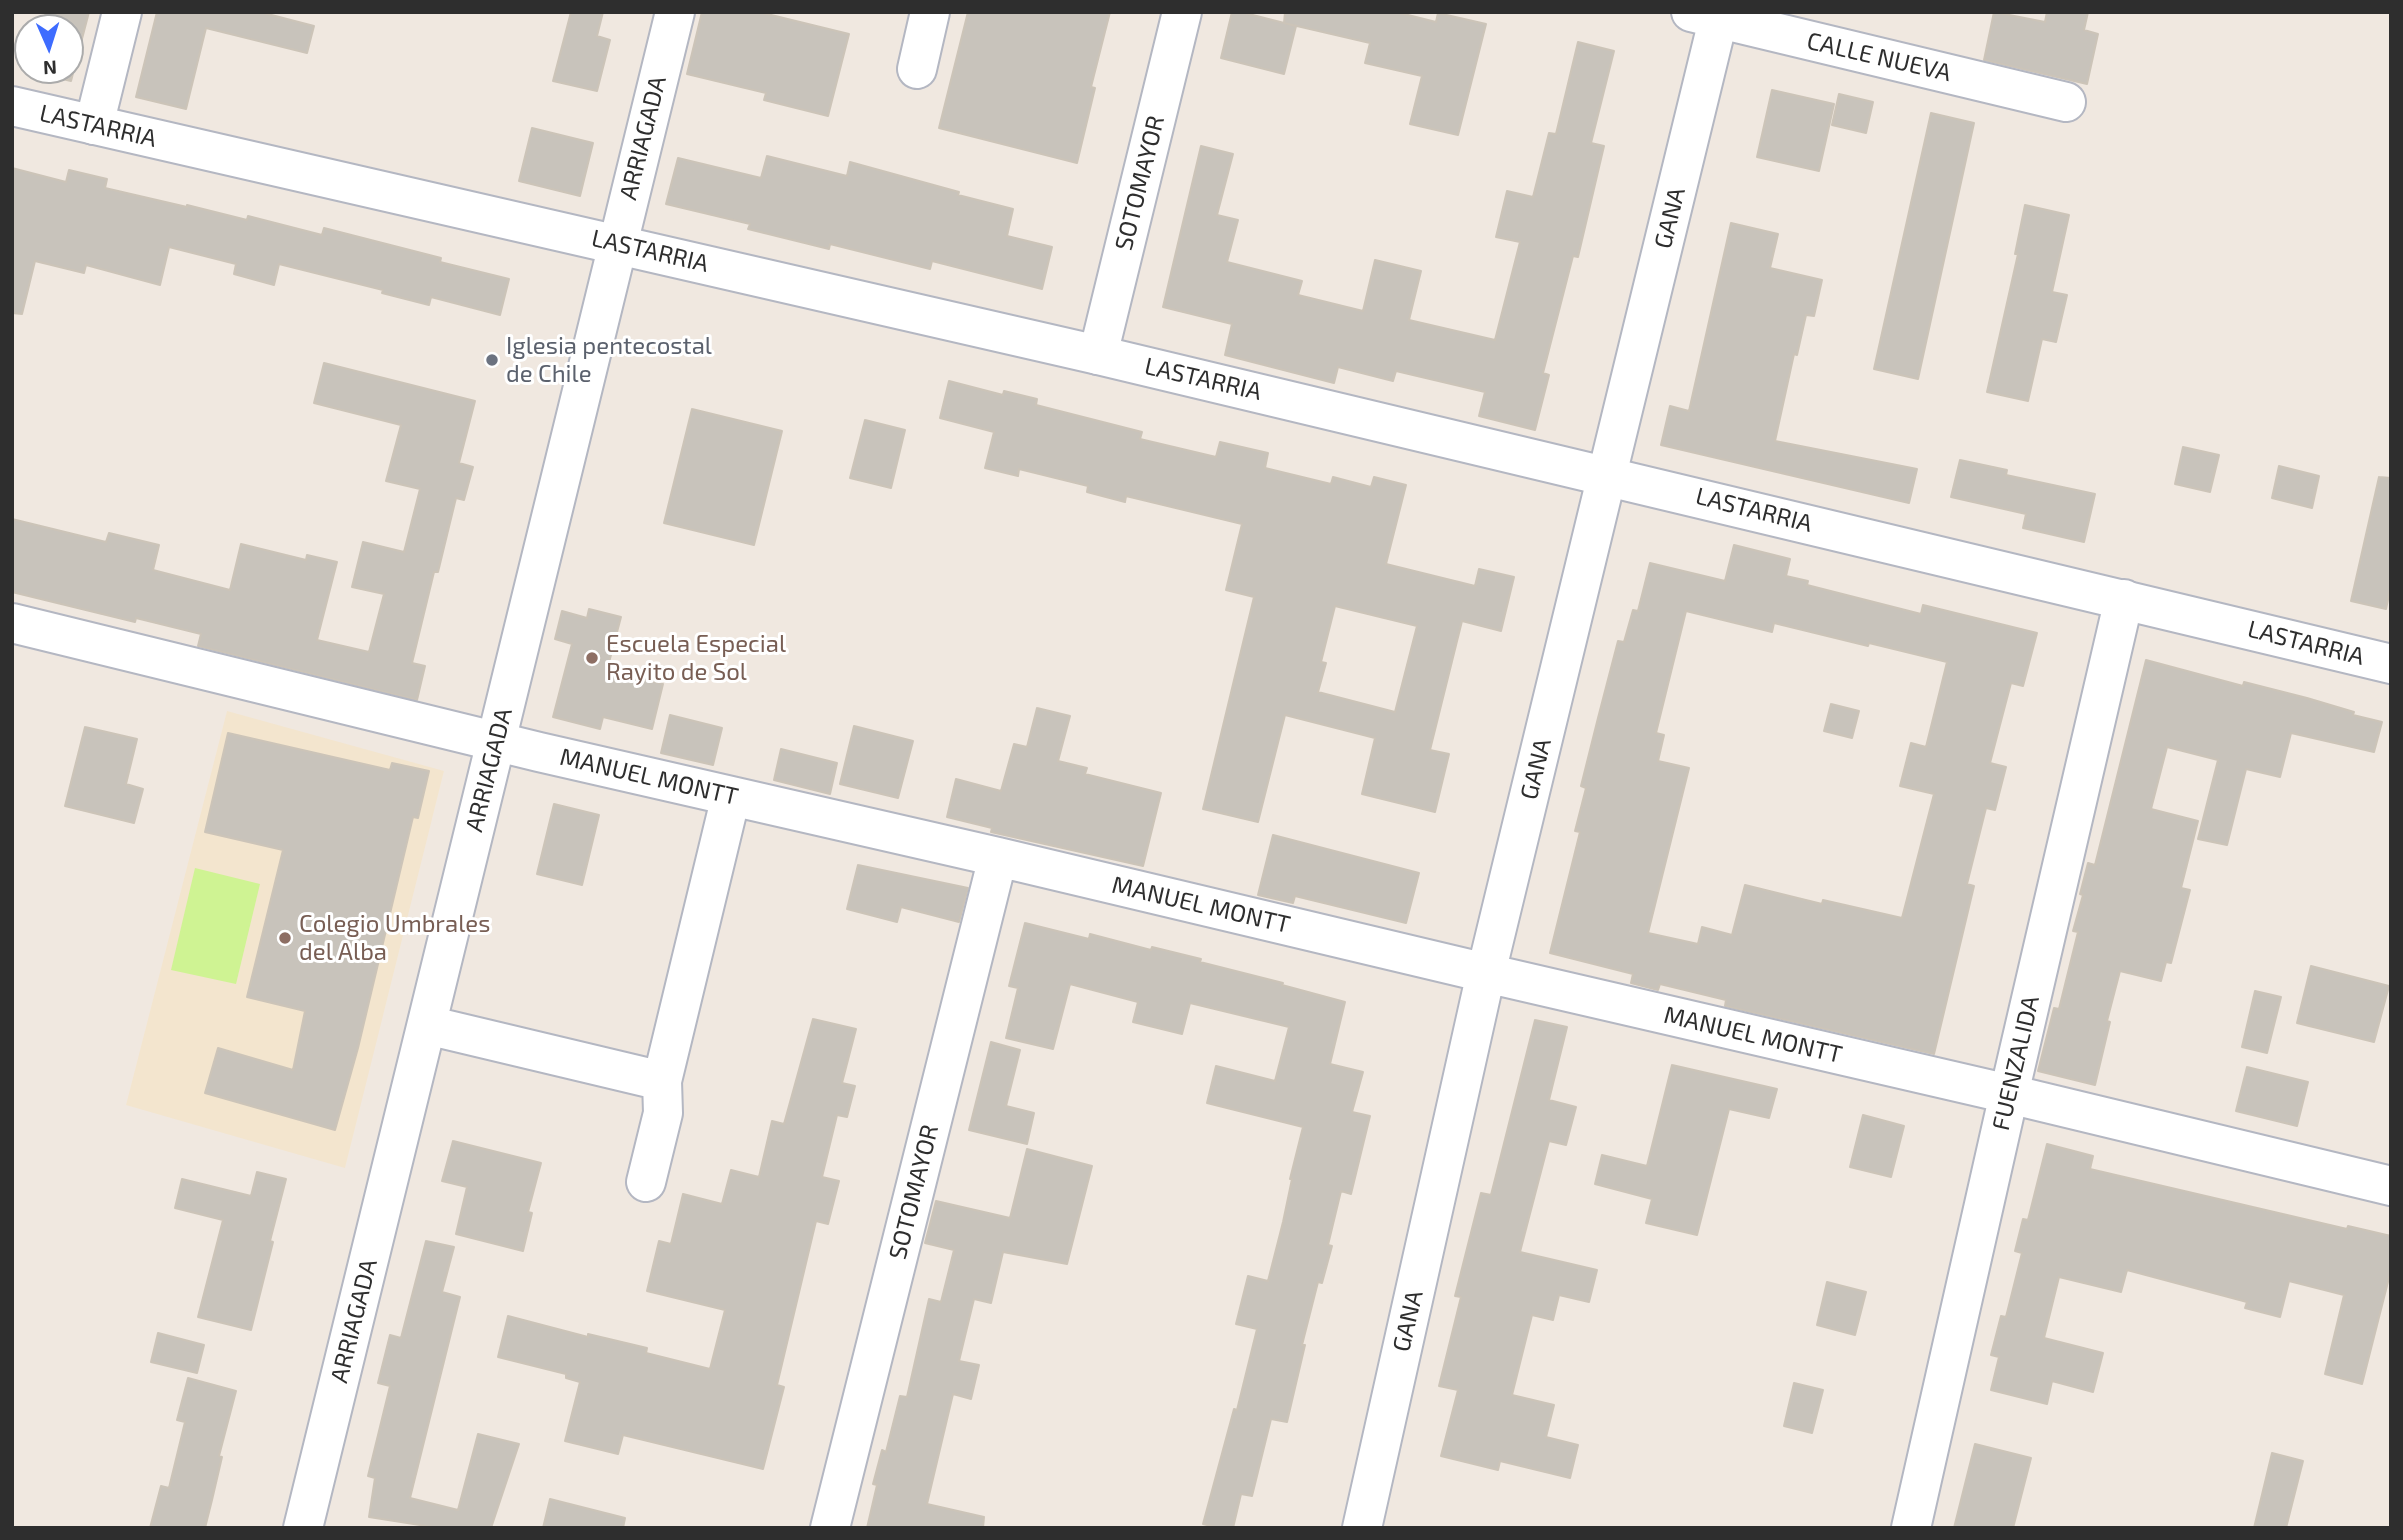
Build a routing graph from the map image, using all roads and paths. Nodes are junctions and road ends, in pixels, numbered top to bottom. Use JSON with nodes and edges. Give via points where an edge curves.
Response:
{"nodes":[{"id":1,"x":122,"y":12,"type":"edge"},
{"id":2,"x":675,"y":12,"type":"edge"},
{"id":3,"x":930,"y":12,"type":"edge"},
{"id":4,"x":1182,"y":12,"type":"edge"},
{"id":5,"x":1710,"y":14,"type":"edge"},
{"id":6,"x":917,"y":69,"type":"dead end"},
{"id":7,"x":2066,"y":102,"type":"dead end"},
{"id":8,"x":12,"y":106,"type":"edge"},
{"id":9,"x":94,"y":125,"type":"junction"},
{"id":10,"x":617,"y":244,"type":"junction"},
{"id":11,"x":1098,"y":355,"type":"junction"},
{"id":12,"x":1608,"y":475,"type":"junction"},
{"id":13,"x":2124,"y":599,"type":"junction"},
{"id":14,"x":12,"y":623,"type":"edge"},
{"id":15,"x":2391,"y":664,"type":"edge"},
{"id":16,"x":496,"y":742,"type":"junction"},
{"id":17,"x":731,"y":796,"type":"junction"},
{"id":18,"x":998,"y":857,"type":"junction"},
{"id":19,"x":1486,"y":973,"type":"junction"},
{"id":20,"x":427,"y":1025,"type":"junction"},
{"id":21,"x":662,"y":1081,"type":"junction"},
{"id":22,"x":2009,"y":1094,"type":"junction"},
{"id":23,"x":646,"y":1182,"type":"dead end"},
{"id":24,"x":2391,"y":1186,"type":"edge"},
{"id":25,"x":303,"y":1528,"type":"edge"},
{"id":26,"x":830,"y":1528,"type":"edge"},
{"id":27,"x":1362,"y":1528,"type":"edge"},
{"id":28,"x":1911,"y":1528,"type":"edge"}],
"edges":[{"from":1,"to":9,"type":"street"},
{"from":2,"to":10,"type":"street","name":"ARRIAGADA"},
{"from":3,"to":6,"type":"street"},
{"from":4,"to":11,"type":"street","name":"SOTOMAYOR"},
{"from":5,"to":7,"type":"street","name":"CALLE NUEVA"},
{"from":5,"to":12,"type":"street","name":"GANA"},
{"from":8,"to":9,"type":"street","name":"LASTARRIA"},
{"from":9,"to":10,"type":"street","name":"LASTARRIA"},
{"from":10,"to":11,"type":"street","name":"LASTARRIA"},
{"from":10,"to":16,"type":"street","name":"ARRIAGADA"},
{"from":11,"to":12,"type":"street","name":"LASTARRIA"},
{"from":12,"to":13,"type":"street","name":"LASTARRIA"},
{"from":12,"to":19,"type":"street","name":"GANA"},
{"from":13,"to":15,"type":"street","name":"LASTARRIA"},
{"from":13,"to":22,"type":"street","name":"FUENZALIDA"},
{"from":14,"to":16,"type":"street","name":"MANUEL MONTT"},
{"from":16,"to":17,"type":"street","name":"MANUEL MONTT"},
{"from":16,"to":20,"type":"street","name":"ARRIAGADA"},
{"from":17,"to":18,"type":"street","name":"MANUEL MONTT"},
{"from":17,"to":21,"type":"street"},
{"from":18,"to":19,"type":"street","name":"MANUEL MONTT"},
{"from":18,"to":26,"type":"street","name":"SOTOMAYOR"},
{"from":19,"to":22,"type":"street","name":"MANUEL MONTT"},
{"from":19,"to":27,"type":"street","name":"GANA"},
{"from":20,"to":21,"type":"street"},
{"from":20,"to":25,"type":"street","name":"ARRIAGADA"},
{"from":21,"to":23,"type":"street","via":[[663,1113]]},
{"from":22,"to":24,"type":"street","name":"MANUEL MONTT"},
{"from":22,"to":28,"type":"street","name":"FUENZALIDA"}]}
